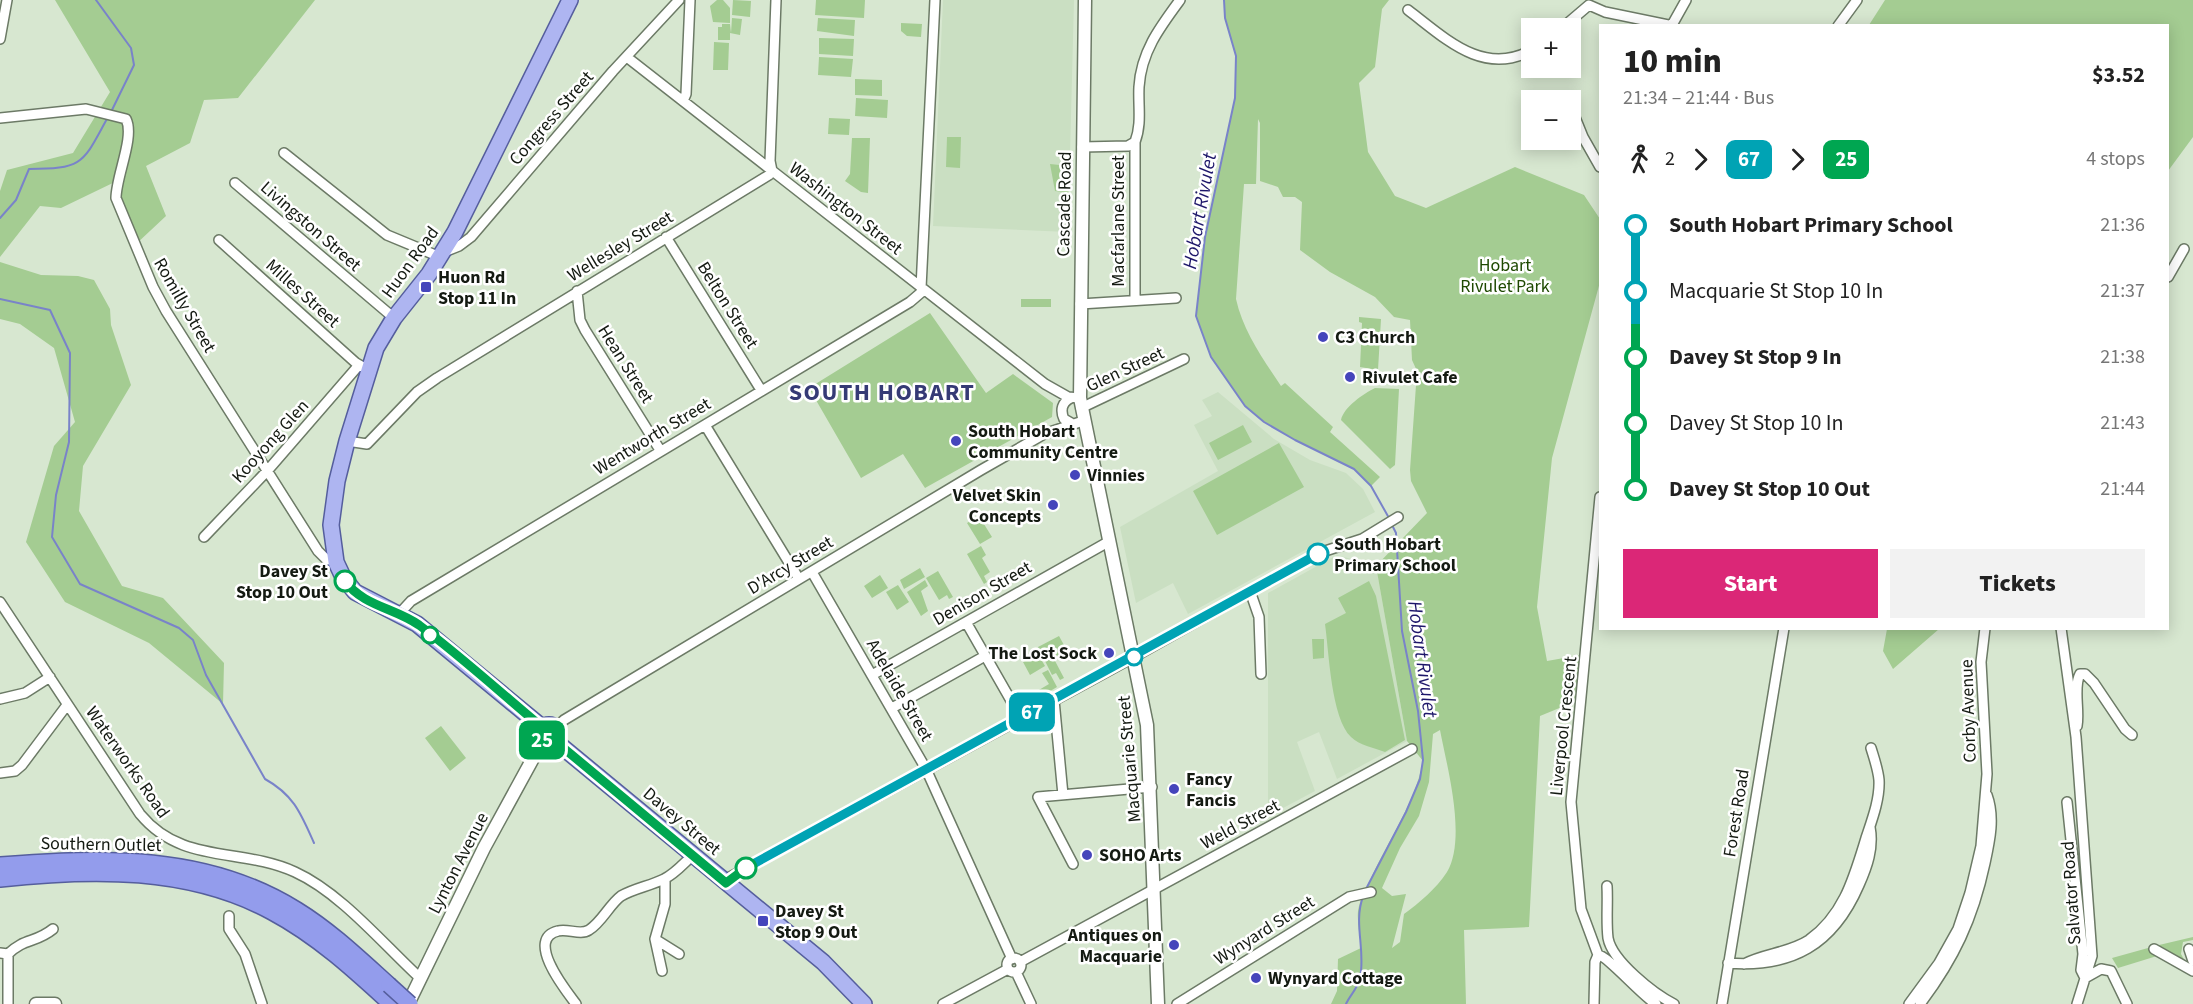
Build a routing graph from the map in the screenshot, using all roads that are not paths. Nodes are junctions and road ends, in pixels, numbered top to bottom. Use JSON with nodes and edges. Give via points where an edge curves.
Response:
{"nodes":[{"id":1,"x":7,"y":0,"type":"edge"},
{"id":2,"x":570,"y":0,"type":"edge"},
{"id":3,"x":679,"y":0,"type":"edge"},
{"id":4,"x":690,"y":0,"type":"edge"},
{"id":5,"x":776,"y":0,"type":"edge"},
{"id":6,"x":934,"y":0,"type":"edge"},
{"id":7,"x":1085,"y":0,"type":"edge"},
{"id":8,"x":1180,"y":0,"type":"edge"},
{"id":9,"x":1686,"y":0,"type":"edge"},
{"id":10,"x":1857,"y":0,"type":"edge"},
{"id":11,"x":1587,"y":2,"type":"edge"},
{"id":12,"x":1408,"y":10,"type":"dead end"},
{"id":13,"x":1572,"y":18,"type":"edge"},
{"id":14,"x":1668,"y":24,"type":"edge"},
{"id":15,"x":1674,"y":24,"type":"edge"},
{"id":16,"x":1839,"y":24,"type":"edge"},
{"id":17,"x":0,"y":39,"type":"edge"},
{"id":18,"x":1521,"y":55,"type":"edge"},
{"id":19,"x":628,"y":58,"type":"junction"},
{"id":20,"x":683,"y":101,"type":"junction"},
{"id":21,"x":0,"y":118,"type":"edge"},
{"id":22,"x":1581,"y":132,"type":"edge"},
{"id":23,"x":1135,"y":142,"type":"junction"},
{"id":24,"x":1082,"y":147,"type":"junction"},
{"id":25,"x":285,"y":153,"type":"dead end"},
{"id":26,"x":1599,"y":165,"type":"edge"},
{"id":27,"x":772,"y":171,"type":"junction"},
{"id":28,"x":235,"y":183,"type":"dead end"},
{"id":29,"x":666,"y":237,"type":"junction"},
{"id":30,"x":219,"y":240,"type":"dead end"},
{"id":31,"x":2184,"y":249,"type":"dead end"},
{"id":32,"x":442,"y":254,"type":"junction"},
{"id":33,"x":2169,"y":275,"type":"edge"},
{"id":34,"x":923,"y":289,"type":"junction"},
{"id":35,"x":577,"y":291,"type":"junction"},
{"id":36,"x":1176,"y":298,"type":"dead end"},
{"id":37,"x":1135,"y":300,"type":"junction"},
{"id":38,"x":1080,"y":304,"type":"junction"},
{"id":39,"x":394,"y":318,"type":"junction"},
{"id":40,"x":1184,"y":359,"type":"dead end"},
{"id":41,"x":363,"y":367,"type":"junction"},
{"id":42,"x":1045,"y":384,"type":"junction"},
{"id":43,"x":761,"y":390,"type":"junction"},
{"id":44,"x":1077,"y":401,"type":"junction"},
{"id":45,"x":1062,"y":410,"type":"junction"},
{"id":46,"x":1077,"y":422,"type":"junction"},
{"id":47,"x":705,"y":425,"type":"junction"},
{"id":48,"x":1044,"y":434,"type":"junction"},
{"id":49,"x":347,"y":441,"type":"junction"},
{"id":50,"x":660,"y":450,"type":"junction"},
{"id":51,"x":268,"y":470,"type":"junction"},
{"id":52,"x":1599,"y":508,"type":"edge"},
{"id":53,"x":1398,"y":517,"type":"dead end"},
{"id":54,"x":204,"y":537,"type":"dead end"},
{"id":55,"x":1108,"y":542,"type":"junction"},
{"id":56,"x":336,"y":562,"type":"junction"},
{"id":57,"x":812,"y":572,"type":"junction"},
{"id":58,"x":800,"y":579,"type":"junction"},
{"id":59,"x":1250,"y":591,"type":"junction"},
{"id":60,"x":0,"y":602,"type":"edge"},
{"id":61,"x":399,"y":614,"type":"junction"},
{"id":62,"x":966,"y":621,"type":"junction"},
{"id":63,"x":1784,"y":630,"type":"edge"},
{"id":64,"x":1985,"y":630,"type":"edge"},
{"id":65,"x":2061,"y":630,"type":"edge"},
{"id":66,"x":985,"y":656,"type":"junction"},
{"id":67,"x":1134,"y":657,"type":"junction"},
{"id":68,"x":1261,"y":674,"type":"dead end"},
{"id":69,"x":872,"y":675,"type":"junction"},
{"id":70,"x":50,"y":677,"type":"junction"},
{"id":71,"x":0,"y":699,"type":"edge"},
{"id":72,"x":1054,"y":700,"type":"junction"},
{"id":73,"x":67,"y":705,"type":"junction"},
{"id":74,"x":892,"y":708,"type":"junction"},
{"id":75,"x":1022,"y":718,"type":"junction"},
{"id":76,"x":549,"y":734,"type":"junction"},
{"id":77,"x":2132,"y":735,"type":"dead end"},
{"id":78,"x":2076,"y":737,"type":"junction"},
{"id":79,"x":1872,"y":748,"type":"dead end"},
{"id":80,"x":1412,"y":749,"type":"dead end"},
{"id":81,"x":926,"y":769,"type":"junction"},
{"id":82,"x":0,"y":773,"type":"edge"},
{"id":83,"x":1152,"y":787,"type":"junction"},
{"id":84,"x":1986,"y":793,"type":"junction"},
{"id":85,"x":1063,"y":795,"type":"junction"},
{"id":86,"x":2067,"y":802,"type":"dead end"},
{"id":87,"x":693,"y":855,"type":"junction"},
{"id":88,"x":1073,"y":864,"type":"dead end"},
{"id":89,"x":0,"y":865,"type":"edge"},
{"id":90,"x":0,"y":879,"type":"edge"},
{"id":91,"x":665,"y":879,"type":"junction"},
{"id":92,"x":726,"y":883,"type":"junction"},
{"id":93,"x":1607,"y":886,"type":"dead end"},
{"id":94,"x":1155,"y":889,"type":"junction"},
{"id":95,"x":1371,"y":892,"type":"dead end"},
{"id":96,"x":230,"y":916,"type":"dead end"},
{"id":97,"x":53,"y":929,"type":"dead end"},
{"id":98,"x":655,"y":939,"type":"junction"},
{"id":99,"x":2154,"y":949,"type":"dead end"},
{"id":100,"x":2189,"y":949,"type":"dead end"},
{"id":101,"x":4,"y":953,"type":"edge"},
{"id":102,"x":679,"y":954,"type":"dead end"},
{"id":103,"x":1598,"y":955,"type":"junction"},
{"id":104,"x":2193,"y":961,"type":"edge"},
{"id":105,"x":1728,"y":963,"type":"junction"},
{"id":106,"x":1014,"y":965,"type":"junction"},
{"id":107,"x":662,"y":971,"type":"dead end"},
{"id":108,"x":2193,"y":971,"type":"edge"},
{"id":109,"x":420,"y":978,"type":"junction"},
{"id":110,"x":2085,"y":978,"type":"junction"},
{"id":111,"x":388,"y":995,"type":"edge"},
{"id":112,"x":8,"y":1004,"type":"edge"},
{"id":113,"x":36,"y":1004,"type":"edge"},
{"id":114,"x":52,"y":1004,"type":"edge"},
{"id":115,"x":262,"y":1004,"type":"edge"},
{"id":116,"x":409,"y":1004,"type":"edge"},
{"id":117,"x":576,"y":1004,"type":"edge"},
{"id":118,"x":864,"y":1004,"type":"edge"},
{"id":119,"x":943,"y":1004,"type":"edge"},
{"id":120,"x":1031,"y":1004,"type":"edge"},
{"id":121,"x":1158,"y":1004,"type":"edge"},
{"id":122,"x":1177,"y":1004,"type":"edge"},
{"id":123,"x":1594,"y":1004,"type":"edge"},
{"id":124,"x":1656,"y":1004,"type":"edge"},
{"id":125,"x":1674,"y":1004,"type":"edge"},
{"id":126,"x":1722,"y":1004,"type":"edge"},
{"id":127,"x":1909,"y":1004,"type":"edge"},
{"id":128,"x":1920,"y":1004,"type":"edge"},
{"id":129,"x":2077,"y":1004,"type":"edge"},
{"id":130,"x":2127,"y":1004,"type":"edge"}],
"edges":[{"from":1,"to":17,"type":"street"},
{"from":2,"to":32,"type":"main road","name":"Huon Road"},
{"from":3,"to":19,"type":"street","name":"Congress Street"},
{"from":4,"to":20,"type":"street","via":[[687,94]]},
{"from":5,"to":27,"type":"street"},
{"from":6,"to":34,"type":"street"},
{"from":7,"to":24,"type":"street","name":"Cascade Road"},
{"from":8,"to":23,"type":"street","name":"Macfarlane Street","via":[[1147,47],[1140,68],[1140,127]]},
{"from":9,"to":15,"type":"street"},
{"from":10,"to":16,"type":"street"},
{"from":11,"to":13,"type":"street"},
{"from":11,"to":14,"type":"street","via":[[1605,12]]},
{"from":12,"to":18,"type":"street","via":[[1452,44],[1484,58],[1497,60]]},
{"from":19,"to":20,"type":"street","name":"Washington Street"},
{"from":19,"to":32,"type":"street","name":"Congress Street","via":[[471,237]]},
{"from":20,"to":27,"type":"street","name":"Washington Street"},
{"from":21,"to":51,"type":"street","name":"Romilly Street","via":[[92,109],[123,117],[129,125],[116,186],[118,206],[166,311]]},
{"from":22,"to":26,"type":"street"},
{"from":23,"to":24,"type":"street","name":"Macfarlane Street","via":[[1128,146]]},
{"from":23,"to":37,"type":"street","name":"Macfarlane Street"},
{"from":24,"to":38,"type":"street","name":"Cascade Road"},
{"from":25,"to":32,"type":"street","via":[[387,235]]},
{"from":27,"to":29,"type":"street","name":"Wellesley Street"},
{"from":27,"to":34,"type":"street","name":"Washington Street"},
{"from":28,"to":39,"type":"street","name":"Livingston Street"},
{"from":29,"to":35,"type":"street","name":"Wellesley Street"},
{"from":29,"to":43,"type":"street","name":"Belton Street"},
{"from":30,"to":41,"type":"street","name":"Milles Street"},
{"from":31,"to":33,"type":"street"},
{"from":32,"to":39,"type":"main road","name":"Huon Road"},
{"from":34,"to":42,"type":"street","name":"Washington Street"},
{"from":34,"to":43,"type":"street","name":"Wentworth Street","via":[[913,300]]},
{"from":35,"to":49,"type":"street","name":"Wellesley Street","via":[[417,392],[367,444]]},
{"from":35,"to":50,"type":"street","name":"Hean Street","via":[[585,330]]},
{"from":36,"to":37,"type":"street"},
{"from":37,"to":38,"type":"street"},
{"from":38,"to":44,"type":"street","name":"Cascade Road"},
{"from":39,"to":41,"type":"main road","name":"Huon Road"},
{"from":40,"to":44,"type":"street","name":"Glen Street"},
{"from":41,"to":49,"type":"main road","name":"Huon Road"},
{"from":41,"to":51,"type":"street","name":"Kooyong Glen"},
{"from":42,"to":44,"type":"street","name":"Washington Street"},
{"from":42,"to":45,"type":"street","name":"Washington Street"},
{"from":43,"to":47,"type":"street","name":"Wentworth Street"},
{"from":44,"to":45,"type":"street"},
{"from":44,"to":46,"type":"street","name":"Macquarie Street"},
{"from":45,"to":46,"type":"street","via":[[1065,420]]},
{"from":45,"to":48,"type":"street","name":"D'Arcy Street"},
{"from":46,"to":48,"type":"street","name":"D'Arcy Street"},
{"from":46,"to":55,"type":"street","name":"Macquarie Street"},
{"from":47,"to":50,"type":"street","name":"Wentworth Street"},
{"from":47,"to":58,"type":"street"},
{"from":48,"to":57,"type":"street","name":"D'Arcy Street"},
{"from":49,"to":56,"type":"main road","name":"Huon Road","via":[[331,525]]},
{"from":50,"to":61,"type":"street","name":"Wentworth Street","via":[[411,601]]},
{"from":51,"to":54,"type":"street","name":"Kooyong Glen"},
{"from":51,"to":56,"type":"street","name":"Romilly Street","via":[[318,551]]},
{"from":52,"to":103,"type":"street","name":"Liverpool Crescent","via":[[1571,802],[1581,909]]},
{"from":53,"to":59,"type":"street","via":[[1362,539],[1322,552]]},
{"from":55,"to":62,"type":"street","name":"Denison Street"},
{"from":55,"to":67,"type":"street","name":"Macquarie Street"},
{"from":56,"to":61,"type":"main road","name":"Davey Street","via":[[355,592]]},
{"from":57,"to":58,"type":"street","name":"D'Arcy Street"},
{"from":57,"to":69,"type":"street","name":"Adelaide Street"},
{"from":58,"to":76,"type":"street","name":"D'Arcy Street","via":[[564,720]]},
{"from":59,"to":67,"type":"street"},
{"from":59,"to":68,"type":"street","via":[[1259,617]]},
{"from":60,"to":70,"type":"street","name":"Waterworks Road"},
{"from":61,"to":76,"type":"main road","name":"Davey Street","via":[[424,629]]},
{"from":62,"to":66,"type":"street"},
{"from":62,"to":69,"type":"street","name":"Denison Street"},
{"from":63,"to":105,"type":"street","name":"Forest Road"},
{"from":64,"to":84,"type":"street","name":"Corby Avenue","via":[[1981,662]]},
{"from":65,"to":78,"type":"street","name":"Salvator Road"},
{"from":66,"to":74,"type":"street"},
{"from":66,"to":75,"type":"street"},
{"from":67,"to":72,"type":"street"},
{"from":67,"to":83,"type":"street","name":"Macquarie Street","via":[[1147,725]]},
{"from":69,"to":74,"type":"street","name":"Adelaide Street"},
{"from":70,"to":71,"type":"street","via":[[25,693]]},
{"from":70,"to":73,"type":"street","name":"Waterworks Road"},
{"from":72,"to":75,"type":"street"},
{"from":72,"to":85,"type":"street"},
{"from":73,"to":82,"type":"street","via":[[22,765],[15,771]]},
{"from":73,"to":109,"type":"street","name":"Waterworks Road","via":[[140,814],[164,837],[199,851],[260,859],[307,879],[330,894]]},
{"from":74,"to":81,"type":"street","name":"Adelaide Street"},
{"from":75,"to":81,"type":"street"},
{"from":76,"to":87,"type":"main road","name":"Davey Street"},
{"from":76,"to":109,"type":"street","name":"Lynton Avenue","via":[[484,848]]},
{"from":77,"to":78,"type":"street","via":[[2094,683],[2082,674],[2078,679],[2080,711]]},
{"from":78,"to":110,"type":"street","name":"Salvator Road","via":[[2091,956]]},
{"from":79,"to":105,"type":"street","via":[[1878,790],[1870,827],[1857,873],[1831,920],[1797,946],[1744,964]]},
{"from":80,"to":94,"type":"street","name":"Weld Street"},
{"from":81,"to":92,"type":"street"},
{"from":81,"to":106,"type":"street","name":"Adelaide Street"},
{"from":83,"to":85,"type":"street"},
{"from":83,"to":94,"type":"street","name":"Macquarie Street"},
{"from":84,"to":127,"type":"street","name":"Corby Avenue","via":[[1981,846],[1965,910],[1944,954]]},
{"from":84,"to":128,"type":"street","name":"Corby Avenue","via":[[1991,806],[1991,828],[1975,906],[1958,947]]},
{"from":85,"to":88,"type":"street","via":[[1038,797]]},
{"from":86,"to":110,"type":"street","name":"Salvator Road","via":[[2083,954],[2081,970]]},
{"from":87,"to":91,"type":"street"},
{"from":87,"to":92,"type":"main road","name":"Davey Street"},
{"from":89,"to":111,"type":"highway","name":"Southern Outlet","via":[[130,860],[183,866],[227,877],[308,917]]},
{"from":90,"to":111,"type":"highway","name":"Southern Outlet","via":[[129,874],[174,878],[213,888],[260,905],[299,928]]},
{"from":91,"to":98,"type":"street","via":[[665,904]]},
{"from":91,"to":117,"type":"street","via":[[618,898],[589,930],[561,930],[548,937],[547,957]]},
{"from":92,"to":118,"type":"main road","name":"Davey Street","via":[[828,966]]},
{"from":93,"to":125,"type":"street","via":[[1611,946],[1637,977]]},
{"from":94,"to":106,"type":"street","name":"Weld Street"},
{"from":94,"to":121,"type":"street","name":"Macquarie Street"},
{"from":95,"to":122,"type":"street","name":"Wynyard Street","via":[[1355,896]]},
{"from":96,"to":115,"type":"street","via":[[229,929],[245,954]]},
{"from":97,"to":101,"type":"street"},
{"from":98,"to":102,"type":"street"},
{"from":98,"to":107,"type":"street"},
{"from":99,"to":108,"type":"street"},
{"from":100,"to":104,"type":"street"},
{"from":101,"to":112,"type":"street"},
{"from":103,"to":123,"type":"street","name":"Liverpool Crescent"},
{"from":103,"to":124,"type":"street","via":[[1607,957]]},
{"from":105,"to":126,"type":"street","name":"Forest Road"},
{"from":106,"to":119,"type":"street","name":"Weld Street"},
{"from":106,"to":120,"type":"street","name":"Adelaide Street"},
{"from":109,"to":116,"type":"street","name":"Lynton Avenue"},
{"from":110,"to":129,"type":"street"},
{"from":110,"to":130,"type":"street","via":[[2102,969],[2111,971]]},
{"from":111,"to":116,"type":"highway","name":"Southern Outlet","bridge":true},
{"from":113,"to":114,"type":"street"}]}
